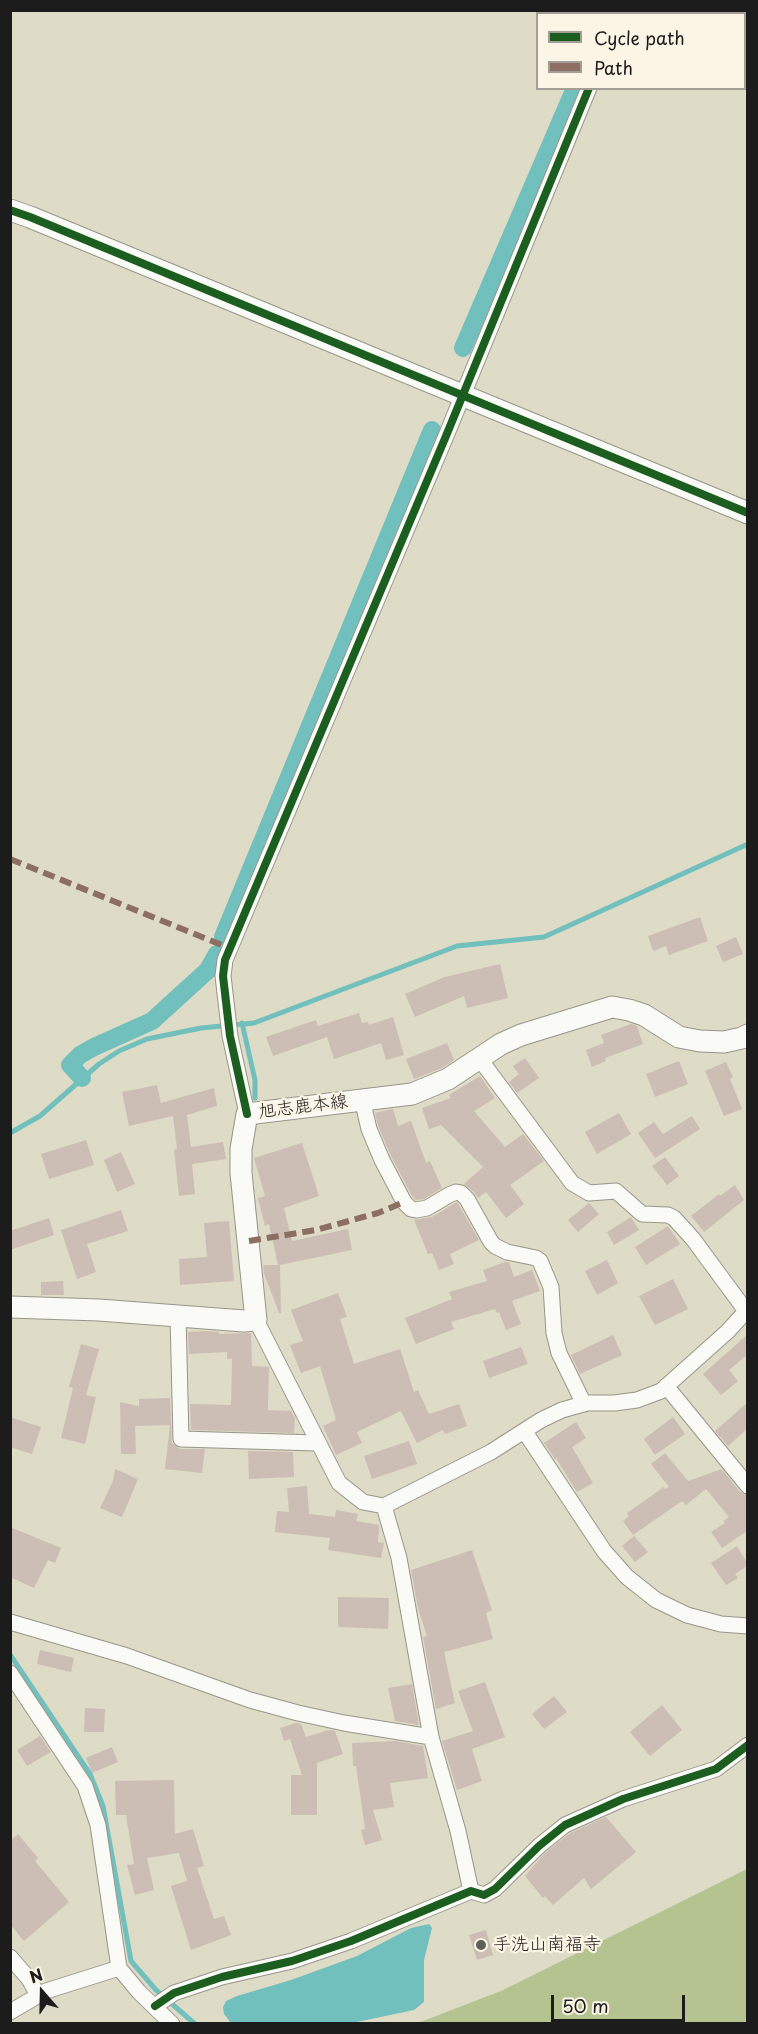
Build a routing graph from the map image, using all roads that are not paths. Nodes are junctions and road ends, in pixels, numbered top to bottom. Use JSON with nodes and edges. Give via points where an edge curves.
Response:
{"nodes":[{"id":1,"x":588,"y":90,"type":"edge"},
{"id":2,"x":10,"y":210,"type":"edge"},
{"id":3,"x":463,"y":396,"type":"junction"},
{"id":4,"x":747,"y":513,"type":"edge"},
{"id":5,"x":747,"y":1035,"type":"edge"},
{"id":6,"x":479,"y":1058,"type":"junction"},
{"id":7,"x":362,"y":1100,"type":"junction"},
{"id":8,"x":247,"y":1114,"type":"junction"},
{"id":9,"x":10,"y":1307,"type":"edge"},
{"id":10,"x":746,"y":1310,"type":"edge"},
{"id":11,"x":178,"y":1316,"type":"junction"},
{"id":12,"x":256,"y":1320,"type":"junction"},
{"id":13,"x":666,"y":1386,"type":"junction"},
{"id":14,"x":584,"y":1404,"type":"junction"},
{"id":15,"x":525,"y":1432,"type":"junction"},
{"id":16,"x":317,"y":1443,"type":"junction"},
{"id":17,"x":747,"y":1486,"type":"edge"},
{"id":18,"x":384,"y":1506,"type":"junction"},
{"id":19,"x":10,"y":1622,"type":"edge"},
{"id":20,"x":747,"y":1626,"type":"edge"},
{"id":21,"x":10,"y":1673,"type":"edge"},
{"id":22,"x":431,"y":1737,"type":"junction"},
{"id":23,"x":747,"y":1745,"type":"edge"},
{"id":24,"x":471,"y":1891,"type":"junction"},
{"id":25,"x":10,"y":1957,"type":"edge"},
{"id":26,"x":119,"y":1968,"type":"junction"},
{"id":27,"x":38,"y":1995,"type":"junction"},
{"id":28,"x":154,"y":2006,"type":"junction"},
{"id":29,"x":10,"y":2012,"type":"edge"},
{"id":30,"x":172,"y":2024,"type":"edge"}],
"edges":[{"from":1,"to":3,"type":"street"},
{"from":2,"to":3,"type":"main road"},
{"from":3,"to":4,"type":"main road"},
{"from":3,"to":8,"type":"street","via":[[225,960],[227,1015]]},
{"from":5,"to":6,"type":"main road","name":"旭志鹿本線","via":[[724,1042],[679,1037],[644,1015],[612,1007],[521,1035]]},
{"from":6,"to":7,"type":"main road","name":"旭志鹿本線","via":[[448,1079],[412,1094]]},
{"from":6,"to":10,"type":"street","via":[[572,1184],[589,1193],[616,1191],[642,1214],[674,1218]]},
{"from":7,"to":8,"type":"main road","name":"旭志鹿本線"},
{"from":7,"to":14,"type":"street","via":[[382,1160],[411,1209],[427,1208],[449,1195],[461,1193],[495,1246],[540,1261],[551,1287],[559,1353]]},
{"from":8,"to":12,"type":"main road","name":"旭志鹿本線","via":[[241,1149],[242,1173]]},
{"from":9,"to":11,"type":"main road"},
{"from":10,"to":13,"type":"street"},
{"from":11,"to":12,"type":"main road"},
{"from":11,"to":16,"type":"street","via":[[181,1439]]},
{"from":12,"to":16,"type":"street"},
{"from":13,"to":14,"type":"street","via":[[637,1400]]},
{"from":13,"to":17,"type":"street"},
{"from":14,"to":15,"type":"street","via":[[562,1410]]},
{"from":15,"to":18,"type":"street"},
{"from":15,"to":20,"type":"street","via":[[598,1541],[627,1577],[656,1600],[687,1615]]},
{"from":16,"to":18,"type":"street","via":[[339,1482],[363,1502]]},
{"from":18,"to":22,"type":"street","via":[[399,1558]]},
{"from":19,"to":22,"type":"street","via":[[128,1656],[250,1700],[344,1723]]},
{"from":21,"to":26,"type":"street","via":[[85,1786],[98,1825]]},
{"from":22,"to":24,"type":"street"},
{"from":23,"to":24,"type":"street","via":[[716,1769],[623,1799],[565,1825],[495,1889],[484,1895]]},
{"from":24,"to":28,"type":"street","via":[[351,1941],[292,1961],[222,1977],[174,1993]]},
{"from":25,"to":27,"type":"street"},
{"from":26,"to":27,"type":"street"},
{"from":26,"to":28,"type":"street"},
{"from":27,"to":29,"type":"street"},
{"from":28,"to":30,"type":"street"}]}
